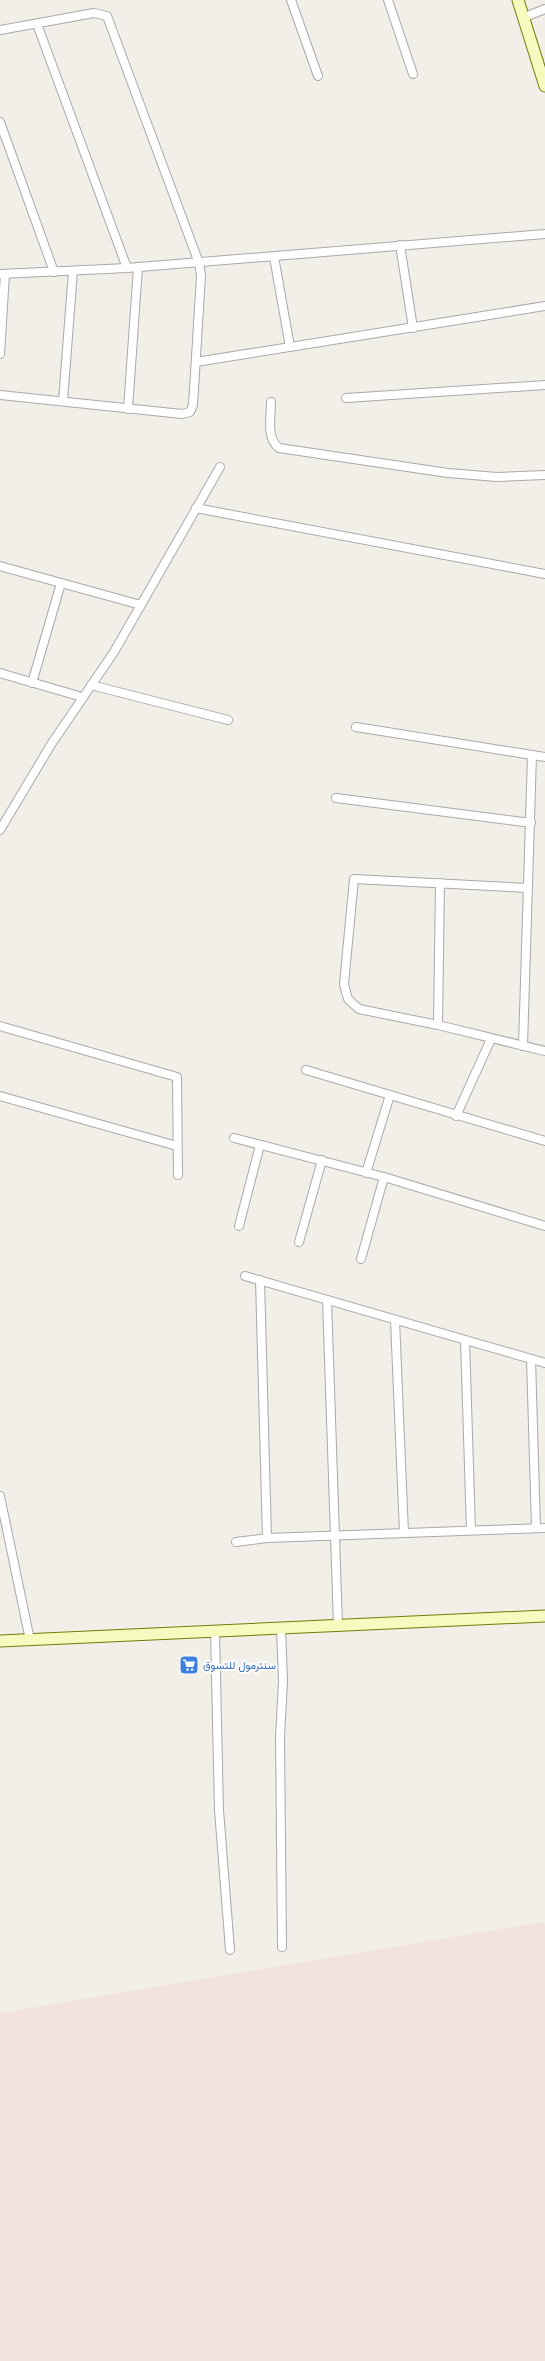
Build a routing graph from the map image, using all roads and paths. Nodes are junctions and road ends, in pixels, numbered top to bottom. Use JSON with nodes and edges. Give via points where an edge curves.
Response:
{"nodes":[{"id":1,"x":291,"y":0,"type":"edge"},
{"id":2,"x":388,"y":0,"type":"edge"},
{"id":3,"x":518,"y":0,"type":"edge"},
{"id":4,"x":545,"y":9,"type":"edge"},
{"id":5,"x":525,"y":17,"type":"junction"},
{"id":6,"x":37,"y":24,"type":"junction"},
{"id":7,"x":0,"y":30,"type":"edge"},
{"id":8,"x":413,"y":74,"type":"dead end"},
{"id":9,"x":318,"y":76,"type":"dead end"},
{"id":10,"x":545,"y":86,"type":"edge"},
{"id":11,"x":0,"y":122,"type":"edge"},
{"id":12,"x":545,"y":234,"type":"edge"},
{"id":13,"x":400,"y":245,"type":"junction"},
{"id":14,"x":274,"y":257,"type":"junction"},
{"id":15,"x":199,"y":263,"type":"junction"},
{"id":16,"x":138,"y":267,"type":"junction"},
{"id":17,"x":127,"y":268,"type":"junction"},
{"id":18,"x":73,"y":271,"type":"junction"},
{"id":19,"x":54,"y":272,"type":"junction"},
{"id":20,"x":2,"y":274,"type":"edge"},
{"id":21,"x":545,"y":306,"type":"edge"},
{"id":22,"x":413,"y":328,"type":"junction"},
{"id":23,"x":290,"y":347,"type":"junction"},
{"id":24,"x":0,"y":354,"type":"edge"},
{"id":25,"x":196,"y":362,"type":"junction"},
{"id":26,"x":545,"y":385,"type":"edge"},
{"id":27,"x":0,"y":395,"type":"edge"},
{"id":28,"x":346,"y":398,"type":"dead end"},
{"id":29,"x":63,"y":401,"type":"junction"},
{"id":30,"x":271,"y":402,"type":"dead end"},
{"id":31,"x":128,"y":409,"type":"junction"},
{"id":32,"x":220,"y":467,"type":"dead end"},
{"id":33,"x":545,"y":475,"type":"edge"},
{"id":34,"x":196,"y":508,"type":"junction"},
{"id":35,"x":0,"y":566,"type":"edge"},
{"id":36,"x":545,"y":574,"type":"edge"},
{"id":37,"x":60,"y":583,"type":"junction"},
{"id":38,"x":142,"y":605,"type":"junction"},
{"id":39,"x":0,"y":673,"type":"edge"},
{"id":40,"x":32,"y":683,"type":"junction"},
{"id":41,"x":91,"y":685,"type":"junction"},
{"id":42,"x":82,"y":697,"type":"junction"},
{"id":43,"x":228,"y":720,"type":"dead end"},
{"id":44,"x":356,"y":727,"type":"dead end"},
{"id":45,"x":532,"y":755,"type":"junction"},
{"id":46,"x":545,"y":757,"type":"edge"},
{"id":47,"x":336,"y":798,"type":"dead end"},
{"id":48,"x":531,"y":823,"type":"junction"},
{"id":49,"x":0,"y":830,"type":"edge"},
{"id":50,"x":440,"y":883,"type":"junction"},
{"id":51,"x":528,"y":888,"type":"junction"},
{"id":52,"x":438,"y":1025,"type":"junction"},
{"id":53,"x":0,"y":1026,"type":"edge"},
{"id":54,"x":491,"y":1039,"type":"junction"},
{"id":55,"x":522,"y":1046,"type":"junction"},
{"id":56,"x":545,"y":1051,"type":"edge"},
{"id":57,"x":306,"y":1070,"type":"dead end"},
{"id":58,"x":390,"y":1095,"type":"junction"},
{"id":59,"x":0,"y":1096,"type":"edge"},
{"id":60,"x":456,"y":1116,"type":"junction"},
{"id":61,"x":234,"y":1138,"type":"dead end"},
{"id":62,"x":545,"y":1141,"type":"edge"},
{"id":63,"x":260,"y":1145,"type":"junction"},
{"id":64,"x":176,"y":1146,"type":"junction"},
{"id":65,"x":322,"y":1160,"type":"junction"},
{"id":66,"x":366,"y":1173,"type":"junction"},
{"id":67,"x":178,"y":1175,"type":"dead end"},
{"id":68,"x":384,"y":1177,"type":"junction"},
{"id":69,"x":239,"y":1226,"type":"dead end"},
{"id":70,"x":545,"y":1226,"type":"edge"},
{"id":71,"x":299,"y":1242,"type":"dead end"},
{"id":72,"x":361,"y":1259,"type":"dead end"},
{"id":73,"x":245,"y":1276,"type":"dead end"},
{"id":74,"x":260,"y":1280,"type":"junction"},
{"id":75,"x":327,"y":1300,"type":"junction"},
{"id":76,"x":396,"y":1320,"type":"junction"},
{"id":77,"x":465,"y":1340,"type":"junction"},
{"id":78,"x":531,"y":1359,"type":"junction"},
{"id":79,"x":545,"y":1363,"type":"edge"},
{"id":80,"x":0,"y":1496,"type":"edge"},
{"id":81,"x":536,"y":1528,"type":"junction"},
{"id":82,"x":545,"y":1528,"type":"edge"},
{"id":83,"x":471,"y":1530,"type":"junction"},
{"id":84,"x":404,"y":1533,"type":"junction"},
{"id":85,"x":336,"y":1537,"type":"junction"},
{"id":86,"x":266,"y":1538,"type":"junction"},
{"id":87,"x":236,"y":1542,"type":"dead end"},
{"id":88,"x":545,"y":1616,"type":"edge"},
{"id":89,"x":338,"y":1625,"type":"junction"},
{"id":90,"x":281,"y":1628,"type":"junction"},
{"id":91,"x":215,"y":1631,"type":"junction"},
{"id":92,"x":30,"y":1640,"type":"junction"},
{"id":93,"x":0,"y":1641,"type":"edge"},
{"id":94,"x":282,"y":1947,"type":"dead end"},
{"id":95,"x":230,"y":1950,"type":"dead end"}],
"edges":[{"from":1,"to":9,"type":"street"},
{"from":2,"to":8,"type":"street"},
{"from":3,"to":5,"type":"street"},
{"from":4,"to":5,"type":"street"},
{"from":5,"to":10,"type":"street"},
{"from":6,"to":7,"type":"street"},
{"from":6,"to":15,"type":"street","via":[[94,13],[107,16]]},
{"from":6,"to":17,"type":"street"},
{"from":11,"to":19,"type":"street"},
{"from":12,"to":13,"type":"street"},
{"from":13,"to":14,"type":"street"},
{"from":13,"to":22,"type":"street"},
{"from":14,"to":15,"type":"street"},
{"from":14,"to":23,"type":"street"},
{"from":15,"to":16,"type":"street"},
{"from":15,"to":25,"type":"street"},
{"from":16,"to":17,"type":"street"},
{"from":16,"to":31,"type":"street"},
{"from":17,"to":18,"type":"street"},
{"from":18,"to":19,"type":"street"},
{"from":18,"to":29,"type":"street"},
{"from":19,"to":20,"type":"street"},
{"from":20,"to":24,"type":"street"},
{"from":21,"to":22,"type":"street"},
{"from":22,"to":23,"type":"street"},
{"from":23,"to":25,"type":"street"},
{"from":25,"to":31,"type":"street","via":[[193,405],[190,412],[182,414]]},
{"from":26,"to":28,"type":"street"},
{"from":27,"to":29,"type":"street"},
{"from":29,"to":31,"type":"street"},
{"from":30,"to":33,"type":"street","via":[[271,438],[280,448],[448,474],[497,477]]},
{"from":32,"to":34,"type":"street"},
{"from":34,"to":36,"type":"street"},
{"from":34,"to":38,"type":"street"},
{"from":35,"to":37,"type":"street"},
{"from":37,"to":38,"type":"street"},
{"from":37,"to":40,"type":"street"},
{"from":38,"to":41,"type":"street"},
{"from":39,"to":40,"type":"street"},
{"from":40,"to":42,"type":"street"},
{"from":41,"to":42,"type":"street"},
{"from":41,"to":43,"type":"street"},
{"from":42,"to":49,"type":"street"},
{"from":44,"to":45,"type":"street"},
{"from":45,"to":46,"type":"street"},
{"from":45,"to":48,"type":"street"},
{"from":47,"to":48,"type":"street"},
{"from":48,"to":51,"type":"street"},
{"from":50,"to":51,"type":"street"},
{"from":50,"to":52,"type":"street"},
{"from":50,"to":52,"type":"street","via":[[354,879],[344,984],[348,999],[359,1009]]},
{"from":51,"to":55,"type":"street"},
{"from":52,"to":54,"type":"street"},
{"from":53,"to":64,"type":"street","via":[[176,1077]]},
{"from":54,"to":55,"type":"street"},
{"from":54,"to":60,"type":"street"},
{"from":55,"to":56,"type":"street"},
{"from":57,"to":58,"type":"street"},
{"from":58,"to":60,"type":"street"},
{"from":58,"to":66,"type":"street"},
{"from":59,"to":64,"type":"street"},
{"from":60,"to":62,"type":"street"},
{"from":61,"to":63,"type":"street"},
{"from":63,"to":65,"type":"street"},
{"from":63,"to":69,"type":"street"},
{"from":64,"to":67,"type":"street"},
{"from":65,"to":66,"type":"street"},
{"from":65,"to":71,"type":"street"},
{"from":66,"to":68,"type":"street"},
{"from":68,"to":70,"type":"street"},
{"from":68,"to":72,"type":"street"},
{"from":73,"to":74,"type":"street"},
{"from":74,"to":75,"type":"street"},
{"from":74,"to":86,"type":"street"},
{"from":75,"to":76,"type":"street"},
{"from":75,"to":85,"type":"street"},
{"from":76,"to":77,"type":"street"},
{"from":76,"to":84,"type":"street"},
{"from":77,"to":78,"type":"street"},
{"from":77,"to":83,"type":"street"},
{"from":78,"to":79,"type":"street"},
{"from":78,"to":81,"type":"street"},
{"from":80,"to":92,"type":"street"},
{"from":81,"to":82,"type":"street"},
{"from":81,"to":83,"type":"street"},
{"from":83,"to":84,"type":"street"},
{"from":84,"to":85,"type":"street"},
{"from":85,"to":86,"type":"street"},
{"from":85,"to":89,"type":"street"},
{"from":86,"to":87,"type":"street"},
{"from":88,"to":89,"type":"street"},
{"from":89,"to":90,"type":"street"},
{"from":90,"to":91,"type":"street"},
{"from":90,"to":94,"type":"street","via":[[284,1681],[280,1737]]},
{"from":91,"to":92,"type":"street"},
{"from":91,"to":95,"type":"street","via":[[219,1810]]},
{"from":92,"to":93,"type":"street"}]}
